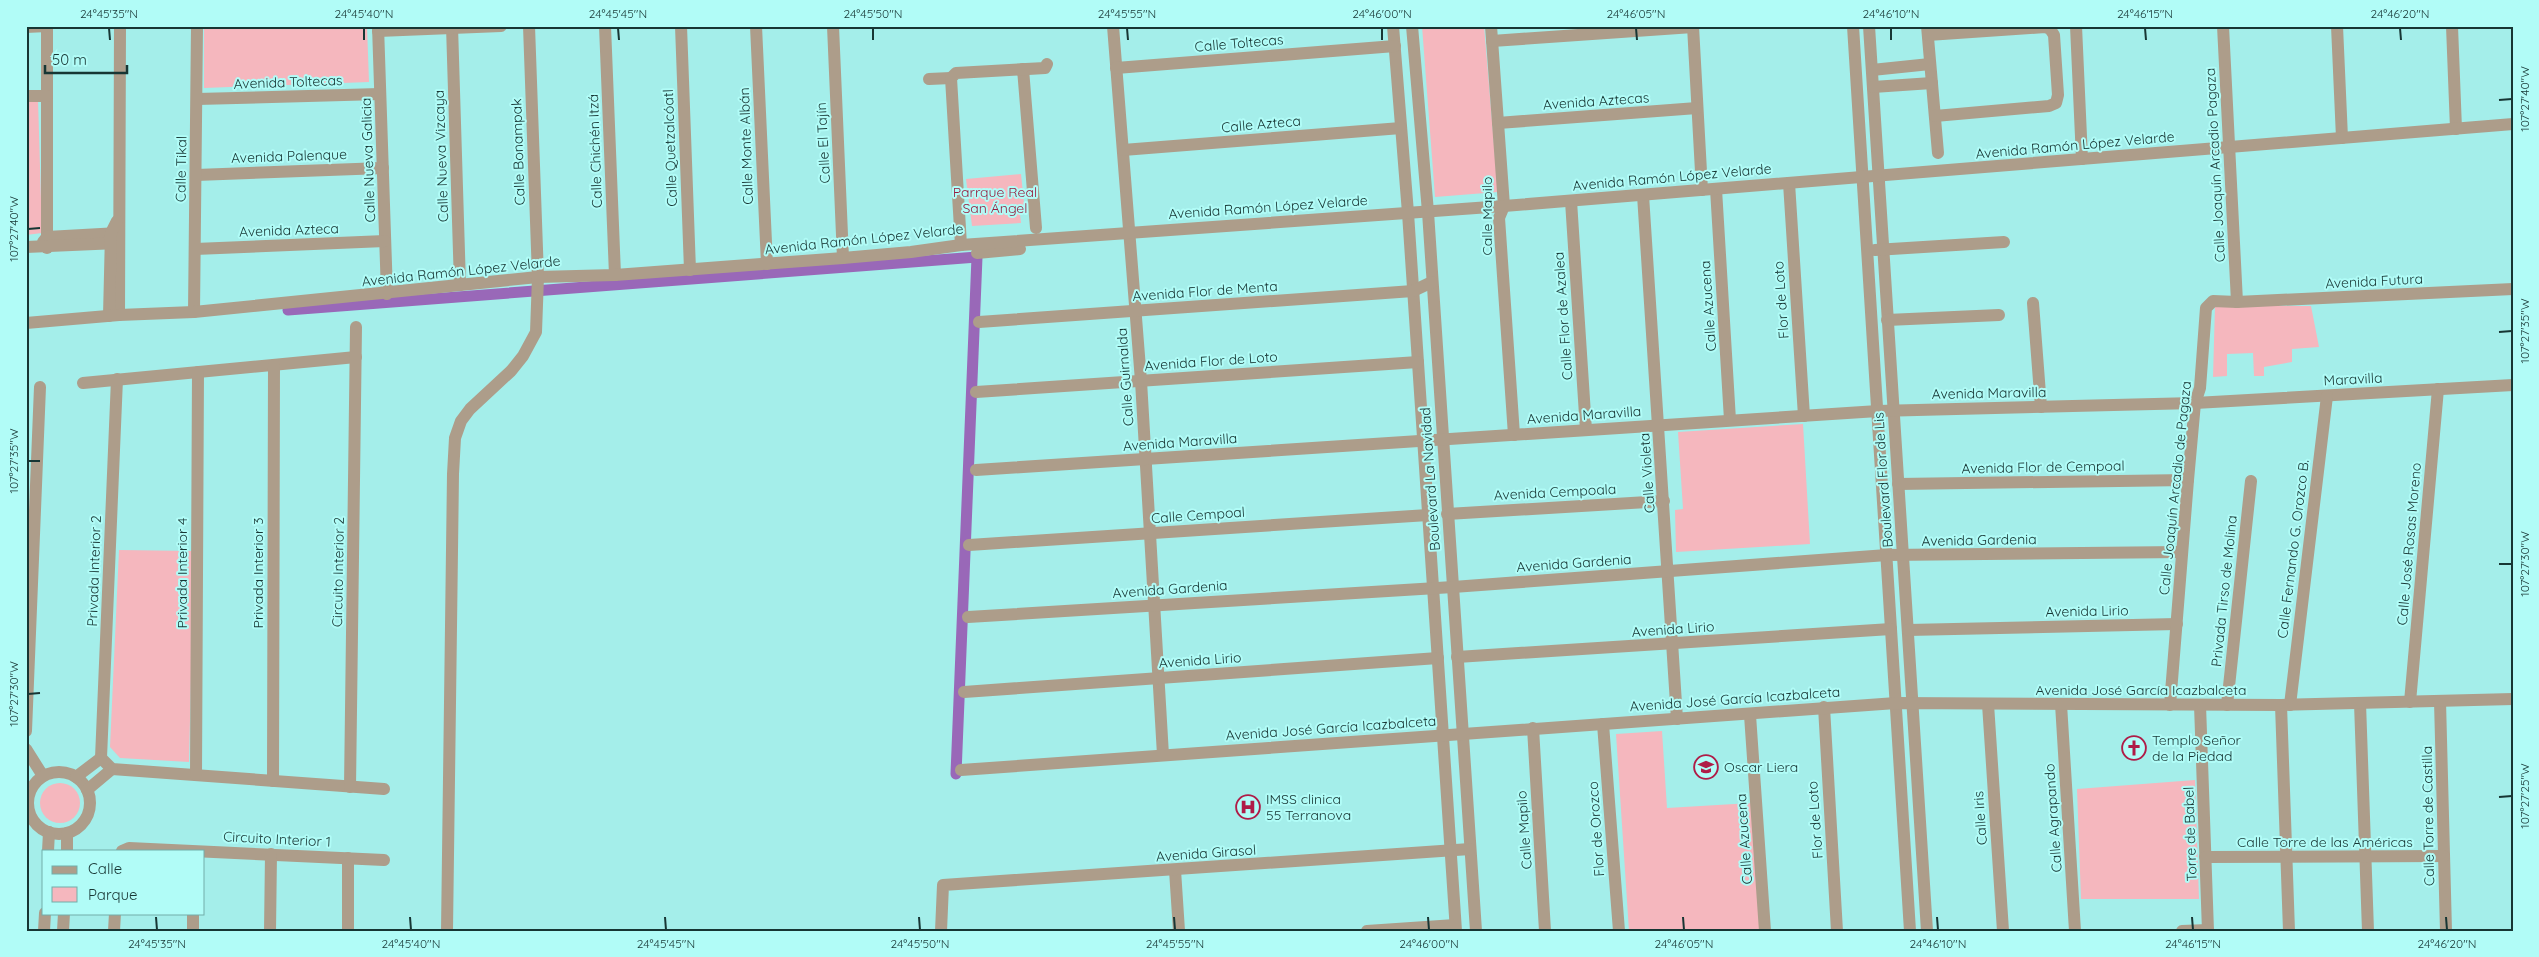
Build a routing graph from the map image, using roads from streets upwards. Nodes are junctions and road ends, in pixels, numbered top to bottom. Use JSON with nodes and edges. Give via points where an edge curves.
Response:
{"nodes":[{"id":1,"x":47,"y":26,"type":"edge"},
{"id":2,"x":120,"y":26,"type":"edge"},
{"id":3,"x":197,"y":26,"type":"edge"},
{"id":4,"x":501,"y":26,"type":"edge"},
{"id":5,"x":529,"y":26,"type":"edge"},
{"id":6,"x":605,"y":26,"type":"edge"},
{"id":7,"x":681,"y":26,"type":"edge"},
{"id":8,"x":756,"y":26,"type":"edge"},
{"id":9,"x":833,"y":26,"type":"edge"},
{"id":10,"x":1113,"y":26,"type":"edge"},
{"id":11,"x":1393,"y":26,"type":"edge"},
{"id":12,"x":1412,"y":26,"type":"edge"},
{"id":13,"x":1491,"y":26,"type":"edge"},
{"id":14,"x":1693,"y":26,"type":"edge"},
{"id":15,"x":1854,"y":26,"type":"edge"},
{"id":16,"x":1869,"y":26,"type":"edge"},
{"id":17,"x":2076,"y":26,"type":"edge"},
{"id":18,"x":2222,"y":26,"type":"edge"},
{"id":19,"x":2337,"y":26,"type":"edge"},
{"id":20,"x":2452,"y":26,"type":"edge"},
{"id":21,"x":26,"y":27,"type":"edge"},
{"id":22,"x":452,"y":27,"type":"edge"},
{"id":23,"x":378,"y":29,"type":"edge"},
{"id":24,"x":1928,"y":31,"type":"edge"},
{"id":25,"x":1492,"y":41,"type":"junction"},
{"id":26,"x":1395,"y":46,"type":"junction"},
{"id":27,"x":1047,"y":64,"type":"dead end"},
{"id":28,"x":1930,"y":64,"type":"junction"},
{"id":29,"x":1116,"y":68,"type":"junction"},
{"id":30,"x":1023,"y":69,"type":"junction"},
{"id":31,"x":1872,"y":70,"type":"junction"},
{"id":32,"x":951,"y":78,"type":"junction"},
{"id":33,"x":929,"y":79,"type":"dead end"},
{"id":34,"x":1932,"y":83,"type":"junction"},
{"id":35,"x":1873,"y":87,"type":"junction"},
{"id":36,"x":380,"y":94,"type":"junction"},
{"id":37,"x":26,"y":96,"type":"edge"},
{"id":38,"x":47,"y":96,"type":"junction"},
{"id":39,"x":196,"y":99,"type":"junction"},
{"id":40,"x":1697,"y":108,"type":"junction"},
{"id":41,"x":1935,"y":116,"type":"junction"},
{"id":42,"x":1498,"y":123,"type":"junction"},
{"id":43,"x":2513,"y":124,"type":"edge"},
{"id":44,"x":1401,"y":128,"type":"junction"},
{"id":45,"x":2456,"y":128,"type":"junction"},
{"id":46,"x":2342,"y":138,"type":"junction"},
{"id":47,"x":2230,"y":147,"type":"junction"},
{"id":48,"x":1123,"y":150,"type":"junction"},
{"id":49,"x":1938,"y":153,"type":"dead end"},
{"id":50,"x":2082,"y":159,"type":"junction"},
{"id":51,"x":383,"y":168,"type":"junction"},
{"id":52,"x":196,"y":175,"type":"junction"},
{"id":53,"x":1878,"y":176,"type":"junction"},
{"id":54,"x":1863,"y":177,"type":"junction"},
{"id":55,"x":1789,"y":183,"type":"junction"},
{"id":56,"x":1716,"y":189,"type":"junction"},
{"id":57,"x":1702,"y":190,"type":"junction"},
{"id":58,"x":1643,"y":195,"type":"junction"},
{"id":59,"x":1571,"y":201,"type":"junction"},
{"id":60,"x":1504,"y":206,"type":"junction"},
{"id":61,"x":1428,"y":212,"type":"junction"},
{"id":62,"x":1408,"y":213,"type":"junction"},
{"id":63,"x":1036,"y":228,"type":"dead end"},
{"id":64,"x":1129,"y":236,"type":"junction"},
{"id":65,"x":115,"y":238,"type":"junction"},
{"id":66,"x":385,"y":241,"type":"junction"},
{"id":67,"x":2004,"y":242,"type":"dead end"},
{"id":68,"x":45,"y":244,"type":"junction"},
{"id":69,"x":961,"y":244,"type":"junction"},
{"id":70,"x":26,"y":247,"type":"edge"},
{"id":71,"x":195,"y":249,"type":"junction"},
{"id":72,"x":1868,"y":250,"type":"junction"},
{"id":73,"x":1882,"y":250,"type":"junction"},
{"id":74,"x":977,"y":253,"type":"dead end"},
{"id":75,"x":844,"y":258,"type":"junction"},
{"id":76,"x":767,"y":264,"type":"junction"},
{"id":77,"x":690,"y":270,"type":"junction"},
{"id":78,"x":615,"y":275,"type":"junction"},
{"id":79,"x":1432,"y":282,"type":"junction"},
{"id":80,"x":460,"y":285,"type":"junction"},
{"id":81,"x":538,"y":286,"type":"junction"},
{"id":82,"x":2513,"y":289,"type":"edge"},
{"id":83,"x":1413,"y":291,"type":"junction"},
{"id":84,"x":387,"y":294,"type":"junction"},
{"id":85,"x":2237,"y":302,"type":"junction"},
{"id":86,"x":2033,"y":303,"type":"dead end"},
{"id":87,"x":1135,"y":311,"type":"junction"},
{"id":88,"x":194,"y":312,"type":"junction"},
{"id":89,"x":114,"y":315,"type":"junction"},
{"id":90,"x":1999,"y":315,"type":"dead end"},
{"id":91,"x":1887,"y":320,"type":"junction"},
{"id":92,"x":979,"y":322,"type":"dead end"},
{"id":93,"x":26,"y":323,"type":"edge"},
{"id":94,"x":356,"y":327,"type":"dead end"},
{"id":95,"x":356,"y":357,"type":"junction"},
{"id":96,"x":1418,"y":362,"type":"junction"},
{"id":97,"x":274,"y":364,"type":"junction"},
{"id":98,"x":198,"y":372,"type":"junction"},
{"id":99,"x":117,"y":379,"type":"junction"},
{"id":100,"x":1140,"y":381,"type":"junction"},
{"id":101,"x":83,"y":383,"type":"dead end"},
{"id":102,"x":2513,"y":385,"type":"edge"},
{"id":103,"x":40,"y":387,"type":"dead end"},
{"id":104,"x":2438,"y":389,"type":"junction"},
{"id":105,"x":976,"y":392,"type":"dead end"},
{"id":106,"x":2327,"y":396,"type":"junction"},
{"id":107,"x":2195,"y":403,"type":"junction"},
{"id":108,"x":2041,"y":407,"type":"junction"},
{"id":109,"x":1893,"y":410,"type":"junction"},
{"id":110,"x":1878,"y":411,"type":"junction"},
{"id":111,"x":1804,"y":416,"type":"junction"},
{"id":112,"x":1730,"y":420,"type":"junction"},
{"id":113,"x":1659,"y":425,"type":"junction"},
{"id":114,"x":1586,"y":430,"type":"junction"},
{"id":115,"x":1514,"y":435,"type":"junction"},
{"id":116,"x":1443,"y":439,"type":"junction"},
{"id":117,"x":1423,"y":441,"type":"junction"},
{"id":118,"x":1145,"y":459,"type":"junction"},
{"id":119,"x":976,"y":470,"type":"dead end"},
{"id":120,"x":2188,"y":480,"type":"junction"},
{"id":121,"x":2251,"y":481,"type":"dead end"},
{"id":122,"x":1898,"y":484,"type":"junction"},
{"id":123,"x":1664,"y":501,"type":"junction"},
{"id":124,"x":1448,"y":514,"type":"junction"},
{"id":125,"x":1428,"y":515,"type":"junction"},
{"id":126,"x":1150,"y":533,"type":"junction"},
{"id":127,"x":969,"y":545,"type":"dead end"},
{"id":128,"x":2182,"y":552,"type":"junction"},
{"id":129,"x":1887,"y":556,"type":"junction"},
{"id":130,"x":1902,"y":556,"type":"junction"},
{"id":131,"x":1668,"y":571,"type":"junction"},
{"id":132,"x":1453,"y":587,"type":"junction"},
{"id":133,"x":1433,"y":588,"type":"junction"},
{"id":134,"x":1154,"y":606,"type":"junction"},
{"id":135,"x":968,"y":618,"type":"dead end"},
{"id":136,"x":2176,"y":624,"type":"junction"},
{"id":137,"x":1891,"y":630,"type":"junction"},
{"id":138,"x":1908,"y":630,"type":"junction"},
{"id":139,"x":1672,"y":645,"type":"junction"},
{"id":140,"x":1457,"y":657,"type":"junction"},
{"id":141,"x":1438,"y":658,"type":"junction"},
{"id":142,"x":1159,"y":678,"type":"junction"},
{"id":143,"x":964,"y":692,"type":"dead end"},
{"id":144,"x":2513,"y":699,"type":"edge"},
{"id":145,"x":2440,"y":701,"type":"junction"},
{"id":146,"x":2410,"y":702,"type":"junction"},
{"id":147,"x":1896,"y":703,"type":"junction"},
{"id":148,"x":2360,"y":703,"type":"junction"},
{"id":149,"x":1912,"y":704,"type":"junction"},
{"id":150,"x":1988,"y":704,"type":"junction"},
{"id":151,"x":2060,"y":704,"type":"junction"},
{"id":152,"x":2170,"y":705,"type":"junction"},
{"id":153,"x":2227,"y":705,"type":"junction"},
{"id":154,"x":2286,"y":705,"type":"junction"},
{"id":155,"x":2200,"y":706,"type":"junction"},
{"id":156,"x":1824,"y":707,"type":"junction"},
{"id":157,"x":1750,"y":715,"type":"junction"},
{"id":158,"x":1677,"y":719,"type":"junction"},
{"id":159,"x":1603,"y":724,"type":"junction"},
{"id":160,"x":1532,"y":728,"type":"junction"},
{"id":161,"x":26,"y":731,"type":"edge"},
{"id":162,"x":1462,"y":734,"type":"junction"},
{"id":163,"x":1443,"y":735,"type":"junction"},
{"id":164,"x":26,"y":749,"type":"edge"},
{"id":165,"x":1163,"y":755,"type":"junction"},
{"id":166,"x":106,"y":763,"type":"junction"},
{"id":167,"x":961,"y":770,"type":"dead end"},
{"id":168,"x":196,"y":775,"type":"junction"},
{"id":169,"x":43,"y":776,"type":"junction"},
{"id":170,"x":76,"y":776,"type":"junction"},
{"id":171,"x":30,"y":780,"type":"edge"},
{"id":172,"x":273,"y":781,"type":"junction"},
{"id":173,"x":350,"y":786,"type":"junction"},
{"id":174,"x":384,"y":789,"type":"dead end"},
{"id":175,"x":87,"y":790,"type":"junction"},
{"id":176,"x":49,"y":832,"type":"junction"},
{"id":177,"x":67,"y":833,"type":"junction"},
{"id":178,"x":1470,"y":849,"type":"junction"},
{"id":179,"x":48,"y":850,"type":"edge"},
{"id":180,"x":67,"y":850,"type":"edge"},
{"id":181,"x":124,"y":850,"type":"edge"},
{"id":182,"x":172,"y":850,"type":"edge"},
{"id":183,"x":205,"y":851,"type":"edge"},
{"id":184,"x":1450,"y":851,"type":"junction"},
{"id":185,"x":271,"y":854,"type":"junction"},
{"id":186,"x":2365,"y":856,"type":"junction"},
{"id":187,"x":2444,"y":856,"type":"junction"},
{"id":188,"x":2206,"y":857,"type":"junction"},
{"id":189,"x":2286,"y":857,"type":"junction"},
{"id":190,"x":348,"y":858,"type":"junction"},
{"id":191,"x":384,"y":860,"type":"dead end"},
{"id":192,"x":1175,"y":870,"type":"junction"},
{"id":193,"x":45,"y":914,"type":"edge"},
{"id":194,"x":64,"y":914,"type":"edge"},
{"id":195,"x":115,"y":914,"type":"edge"},
{"id":196,"x":193,"y":914,"type":"edge"},
{"id":197,"x":1455,"y":928,"type":"edge"},
{"id":198,"x":2208,"y":930,"type":"edge"},
{"id":199,"x":44,"y":931,"type":"edge"},
{"id":200,"x":63,"y":931,"type":"edge"},
{"id":201,"x":114,"y":931,"type":"edge"},
{"id":202,"x":193,"y":931,"type":"edge"},
{"id":203,"x":270,"y":931,"type":"edge"},
{"id":204,"x":348,"y":931,"type":"edge"},
{"id":205,"x":447,"y":931,"type":"edge"},
{"id":206,"x":941,"y":931,"type":"edge"},
{"id":207,"x":1179,"y":931,"type":"edge"},
{"id":208,"x":1368,"y":931,"type":"edge"},
{"id":209,"x":1476,"y":931,"type":"edge"},
{"id":210,"x":1546,"y":931,"type":"edge"},
{"id":211,"x":1620,"y":931,"type":"edge"},
{"id":212,"x":1765,"y":931,"type":"edge"},
{"id":213,"x":1837,"y":931,"type":"edge"},
{"id":214,"x":1910,"y":931,"type":"edge"},
{"id":215,"x":1927,"y":931,"type":"edge"},
{"id":216,"x":2003,"y":931,"type":"edge"},
{"id":217,"x":2075,"y":931,"type":"edge"},
{"id":218,"x":2182,"y":931,"type":"edge"},
{"id":219,"x":2289,"y":931,"type":"edge"},
{"id":220,"x":2368,"y":931,"type":"edge"},
{"id":221,"x":2446,"y":931,"type":"edge"}],
"edges":[{"from":1,"to":21,"type":"street"},
{"from":1,"to":38,"type":"street"},
{"from":2,"to":65,"type":"street","via":[[118,219]]},
{"from":3,"to":39,"type":"street","name":"Calle Tikal"},
{"from":4,"to":22,"type":"street"},
{"from":5,"to":81,"type":"street","name":"Calle Bonampak"},
{"from":6,"to":78,"type":"street","name":"Calle Chichén Itzá"},
{"from":7,"to":77,"type":"street","name":"Calle Quetzalcóatl"},
{"from":8,"to":76,"type":"street","name":"Calle Monte Albán"},
{"from":9,"to":75,"type":"street","name":"Calle El Tajín"},
{"from":10,"to":29,"type":"street","name":"Calle Guirnalda"},
{"from":11,"to":26,"type":"street","name":"Boulevard La Navidad"},
{"from":12,"to":61,"type":"street","name":"Boulevard La Navidad"},
{"from":13,"to":25,"type":"street","name":"Calle Mapilo"},
{"from":14,"to":25,"type":"street"},
{"from":14,"to":40,"type":"street"},
{"from":15,"to":54,"type":"street","name":"Boulevard Flor de Lis"},
{"from":16,"to":31,"type":"street","name":"Boulevard Flor de Lis"},
{"from":17,"to":50,"type":"street"},
{"from":18,"to":47,"type":"street","name":"Calle Joaquín Arcadio Pagaza"},
{"from":19,"to":46,"type":"street"},
{"from":20,"to":45,"type":"street"},
{"from":22,"to":23,"type":"street"},
{"from":22,"to":80,"type":"street","name":"Calle Nueva Vizcaya"},
{"from":23,"to":36,"type":"street","name":"Calle Nueva Galicia"},
{"from":24,"to":28,"type":"street"},
{"from":24,"to":41,"type":"street","via":[[2045,27],[2050,29],[2054,43],[2056,103]]},
{"from":25,"to":42,"type":"street","name":"Calle Mapilo"},
{"from":26,"to":29,"type":"street","name":"Calle Toltecas"},
{"from":26,"to":44,"type":"street","name":"Boulevard La Navidad"},
{"from":27,"to":30,"type":"street","via":[[1045,68]]},
{"from":28,"to":31,"type":"street"},
{"from":28,"to":34,"type":"street"},
{"from":29,"to":48,"type":"street","name":"Calle Guirnalda"},
{"from":30,"to":32,"type":"street","via":[[956,74]]},
{"from":30,"to":63,"type":"street"},
{"from":31,"to":35,"type":"street","name":"Boulevard Flor de Lis"},
{"from":32,"to":33,"type":"street"},
{"from":32,"to":69,"type":"street"},
{"from":34,"to":35,"type":"street"},
{"from":34,"to":41,"type":"street"},
{"from":35,"to":53,"type":"street","name":"Boulevard Flor de Lis"},
{"from":36,"to":39,"type":"street","name":"Avenida Toltecas"},
{"from":36,"to":51,"type":"street","name":"Calle Nueva Galicia"},
{"from":37,"to":38,"type":"street"},
{"from":38,"to":68,"type":"street"},
{"from":39,"to":52,"type":"street","name":"Calle Tikal"},
{"from":40,"to":42,"type":"street","name":"Avenida Aztecas"},
{"from":40,"to":57,"type":"street"},
{"from":41,"to":49,"type":"street"},
{"from":42,"to":60,"type":"street","name":"Calle Mapilo"},
{"from":43,"to":45,"type":"street","name":"Avenida Ramón López Velarde"},
{"from":44,"to":48,"type":"street","name":"Calle Azteca"},
{"from":44,"to":62,"type":"street","name":"Boulevard La Navidad"},
{"from":45,"to":46,"type":"street","name":"Avenida Ramón López Velarde"},
{"from":46,"to":47,"type":"street","name":"Avenida Ramón López Velarde"},
{"from":47,"to":50,"type":"street","name":"Avenida Ramón López Velarde"},
{"from":47,"to":85,"type":"street","name":"Calle Joaquín Arcadio Pagaza"},
{"from":48,"to":64,"type":"street","name":"Calle Guirnalda"},
{"from":50,"to":53,"type":"street","name":"Avenida Ramón López Velarde"},
{"from":51,"to":52,"type":"street","name":"Avenida Palenque"},
{"from":51,"to":66,"type":"street","name":"Calle Nueva Galicia"},
{"from":52,"to":71,"type":"street","name":"Calle Tikal"},
{"from":53,"to":54,"type":"street","name":"Avenida Ramón López Velarde"},
{"from":53,"to":73,"type":"street","name":"Boulevard Flor de Lis"},
{"from":54,"to":55,"type":"street","name":"Avenida Ramón López Velarde"},
{"from":54,"to":72,"type":"street","name":"Boulevard Flor de Lis"},
{"from":55,"to":56,"type":"street","name":"Avenida Ramón López Velarde"},
{"from":55,"to":111,"type":"street","name":"Flor de Loto"},
{"from":56,"to":57,"type":"street","name":"Avenida Ramón López Velarde"},
{"from":56,"to":112,"type":"street","name":"Calle Azucena"},
{"from":57,"to":58,"type":"street","name":"Avenida Ramón López Velarde"},
{"from":58,"to":59,"type":"street","name":"Avenida Ramón López Velarde"},
{"from":58,"to":113,"type":"street","name":"Calle Violeta"},
{"from":59,"to":60,"type":"street","name":"Avenida Ramón López Velarde"},
{"from":59,"to":114,"type":"street","name":"Calle Flor de Azalea"},
{"from":60,"to":61,"type":"street","name":"Avenida Ramón López Velarde"},
{"from":60,"to":115,"type":"street","name":"Calle Mapilo","via":[[1499,218]]},
{"from":61,"to":62,"type":"street","name":"Avenida Ramón López Velarde"},
{"from":61,"to":79,"type":"street","name":"Boulevard La Navidad"},
{"from":62,"to":64,"type":"street","name":"Avenida Ramón López Velarde"},
{"from":62,"to":83,"type":"street","name":"Boulevard La Navidad"},
{"from":64,"to":69,"type":"street","name":"Avenida Ramón López Velarde"},
{"from":64,"to":74,"type":"street"},
{"from":64,"to":87,"type":"street","name":"Calle Guirnalda"},
{"from":65,"to":68,"type":"street"},
{"from":65,"to":89,"type":"street"},
{"from":66,"to":71,"type":"street","name":"Avenida Azteca"},
{"from":66,"to":84,"type":"street","name":"Calle Nueva Galicia"},
{"from":67,"to":73,"type":"street"},
{"from":68,"to":70,"type":"street"},
{"from":69,"to":75,"type":"street","name":"Avenida Ramón López Velarde"},
{"from":71,"to":88,"type":"street","name":"Calle Tikal"},
{"from":72,"to":73,"type":"street"},
{"from":72,"to":110,"type":"street","name":"Boulevard Flor de Lis"},
{"from":73,"to":91,"type":"street","name":"Boulevard Flor de Lis"},
{"from":75,"to":76,"type":"street","name":"Avenida Ramón López Velarde"},
{"from":76,"to":77,"type":"street","name":"Avenida Ramón López Velarde"},
{"from":77,"to":78,"type":"street","name":"Avenida Ramón López Velarde"},
{"from":78,"to":81,"type":"street","name":"Avenida Ramón López Velarde"},
{"from":79,"to":83,"type":"street","name":"Avenida Flor de Menta"},
{"from":79,"to":116,"type":"street","name":"Boulevard La Navidad"},
{"from":80,"to":81,"type":"street","name":"Avenida Ramón López Velarde"},
{"from":80,"to":84,"type":"street","name":"Avenida Ramón López Velarde"},
{"from":81,"to":205,"type":"street","name":"Calle Bonampak","via":[[536,332],[511,371],[470,409],[461,421],[456,438]]},
{"from":82,"to":85,"type":"street","name":"Avenida Futura"},
{"from":83,"to":87,"type":"street","name":"Avenida Flor de Menta"},
{"from":83,"to":96,"type":"street","name":"Boulevard La Navidad"},
{"from":84,"to":88,"type":"street","name":"Avenida Ramón López Velarde"},
{"from":85,"to":107,"type":"street","name":"Calle Joaquín Arcadio de Pagaza","via":[[2213,301],[2206,308],[2200,388]]},
{"from":86,"to":108,"type":"street"},
{"from":87,"to":92,"type":"street","name":"Avenida Flor de Menta"},
{"from":87,"to":100,"type":"street","name":"Calle Guirnalda"},
{"from":88,"to":89,"type":"street","name":"Avenida Ramón López Velarde"},
{"from":89,"to":93,"type":"street","name":"Avenida Ramón López Velarde"},
{"from":90,"to":91,"type":"street"},
{"from":91,"to":109,"type":"street","name":"Boulevard Flor de Lis"},
{"from":94,"to":95,"type":"street","name":"Circuito Interior 2"},
{"from":95,"to":97,"type":"street"},
{"from":95,"to":173,"type":"street","name":"Circuito Interior 2"},
{"from":96,"to":100,"type":"street","name":"Avenida Flor de Loto"},
{"from":96,"to":117,"type":"street","name":"Boulevard La Navidad"},
{"from":97,"to":98,"type":"street"},
{"from":97,"to":172,"type":"street","name":"Privada Interior 3"},
{"from":98,"to":99,"type":"street"},
{"from":98,"to":168,"type":"street","name":"Privada Interior 4"},
{"from":99,"to":101,"type":"street"},
{"from":99,"to":166,"type":"street","name":"Privada Interior 2"},
{"from":100,"to":105,"type":"street","name":"Avenida Flor de Loto"},
{"from":100,"to":118,"type":"street","name":"Calle Guirnalda"},
{"from":102,"to":104,"type":"street","name":"Maravilla"},
{"from":103,"to":161,"type":"street"},
{"from":104,"to":106,"type":"street","name":"Maravilla"},
{"from":104,"to":146,"type":"street","name":"Calle José Rosas Moreno"},
{"from":106,"to":107,"type":"street","name":"Maravilla"},
{"from":106,"to":154,"type":"street","name":"Calle Fernando G. Orozco B."},
{"from":107,"to":108,"type":"street","name":"Avenida Maravilla"},
{"from":107,"to":120,"type":"street","name":"Calle Joaquín Arcadio de Pagaza"},
{"from":108,"to":109,"type":"street","name":"Avenida Maravilla"},
{"from":109,"to":110,"type":"street","name":"Avenida Maravilla"},
{"from":109,"to":122,"type":"street","name":"Boulevard Flor de Lis"},
{"from":110,"to":111,"type":"street","name":"Avenida Maravilla"},
{"from":110,"to":129,"type":"street","name":"Boulevard Flor de Lis"},
{"from":111,"to":112,"type":"street","name":"Avenida Maravilla"},
{"from":112,"to":113,"type":"street","name":"Avenida Maravilla"},
{"from":113,"to":114,"type":"street","name":"Avenida Maravilla"},
{"from":113,"to":123,"type":"street","name":"Calle Violeta"},
{"from":114,"to":115,"type":"street","name":"Avenida Maravilla"},
{"from":115,"to":116,"type":"street","name":"Avenida Maravilla"},
{"from":116,"to":117,"type":"street","name":"Avenida Maravilla"},
{"from":116,"to":124,"type":"street","name":"Boulevard La Navidad"},
{"from":117,"to":118,"type":"street","name":"Avenida Maravilla"},
{"from":117,"to":125,"type":"street","name":"Boulevard La Navidad"},
{"from":118,"to":119,"type":"street","name":"Avenida Maravilla"},
{"from":118,"to":126,"type":"street","name":"Calle Guirnalda"},
{"from":120,"to":122,"type":"street","name":"Avenida Flor de Cempoal"},
{"from":120,"to":128,"type":"street","name":"Calle Joaquín Arcadio de Pagaza"},
{"from":121,"to":153,"type":"street","name":"Privada Tirso de Molina"},
{"from":122,"to":130,"type":"street","name":"Boulevard Flor de Lis"},
{"from":123,"to":124,"type":"street","name":"Avenida Cempoala"},
{"from":123,"to":131,"type":"street","name":"Calle Violeta"},
{"from":124,"to":132,"type":"street","name":"Boulevard La Navidad"},
{"from":125,"to":126,"type":"street","name":"Calle Cempoal"},
{"from":125,"to":133,"type":"street","name":"Boulevard La Navidad"},
{"from":126,"to":127,"type":"street","name":"Calle Cempoal"},
{"from":126,"to":134,"type":"street","name":"Calle Guirnalda"},
{"from":128,"to":130,"type":"street","name":"Avenida Gardenia"},
{"from":128,"to":136,"type":"street","name":"Calle Joaquín Arcadio de Pagaza"},
{"from":129,"to":130,"type":"street","name":"Avenida Gardenia"},
{"from":129,"to":131,"type":"street","name":"Avenida Gardenia"},
{"from":129,"to":137,"type":"street","name":"Boulevard Flor de Lis"},
{"from":130,"to":138,"type":"street","name":"Boulevard Flor de Lis"},
{"from":131,"to":132,"type":"street","name":"Avenida Gardenia"},
{"from":131,"to":139,"type":"street","name":"Calle Violeta"},
{"from":132,"to":133,"type":"street","name":"Avenida Gardenia"},
{"from":132,"to":140,"type":"street","name":"Boulevard La Navidad"},
{"from":133,"to":134,"type":"street","name":"Avenida Gardenia"},
{"from":133,"to":141,"type":"street","name":"Boulevard La Navidad"},
{"from":134,"to":135,"type":"street","name":"Avenida Gardenia"},
{"from":134,"to":142,"type":"street","name":"Calle Guirnalda"},
{"from":136,"to":138,"type":"street","name":"Avenida Lirio"},
{"from":136,"to":152,"type":"street","name":"Calle Joaquín Arcadio de Pagaza"},
{"from":137,"to":139,"type":"street","name":"Avenida Lirio"},
{"from":137,"to":147,"type":"street","name":"Boulevard Flor de Lis"},
{"from":138,"to":149,"type":"street","name":"Boulevard Flor de Lis"},
{"from":139,"to":140,"type":"street","name":"Avenida Lirio"},
{"from":139,"to":158,"type":"street","name":"Calle Violeta"},
{"from":140,"to":162,"type":"street","name":"Boulevard La Navidad"},
{"from":141,"to":142,"type":"street","name":"Avenida Lirio"},
{"from":141,"to":163,"type":"street","name":"Boulevard La Navidad"},
{"from":142,"to":143,"type":"street","name":"Avenida Lirio"},
{"from":142,"to":165,"type":"street","name":"Calle Guirnalda"},
{"from":144,"to":145,"type":"street","name":"Avenida José García Icazbalceta"},
{"from":145,"to":146,"type":"street","name":"Avenida José García Icazbalceta"},
{"from":145,"to":187,"type":"street","name":"Calle Torre de Castilla"},
{"from":146,"to":148,"type":"street","name":"Avenida José García Icazbalceta"},
{"from":147,"to":149,"type":"street","name":"Avenida José García Icazbalceta"},
{"from":147,"to":156,"type":"street","name":"Avenida José García Icazbalceta"},
{"from":147,"to":214,"type":"street","name":"Boulevard Flor de Lis"},
{"from":148,"to":154,"type":"street","name":"Avenida José García Icazbalceta"},
{"from":148,"to":186,"type":"street"},
{"from":149,"to":150,"type":"street","name":"Avenida José García Icazbalceta"},
{"from":149,"to":215,"type":"street","name":"Boulevard Flor de Lis"},
{"from":150,"to":151,"type":"street","name":"Avenida José García Icazbalceta"},
{"from":150,"to":216,"type":"street","name":"Calle Iris"},
{"from":151,"to":152,"type":"street","name":"Avenida José García Icazbalceta"},
{"from":151,"to":217,"type":"street","name":"Calle Agrapando"},
{"from":152,"to":155,"type":"street","name":"Avenida José García Icazbalceta"},
{"from":153,"to":154,"type":"street","name":"Avenida José García Icazbalceta"},
{"from":153,"to":155,"type":"street","name":"Avenida José García Icazbalceta"},
{"from":154,"to":189,"type":"street","name":"Calle Fernando G. Orozco B."},
{"from":155,"to":188,"type":"street","name":"Torre de Babel"},
{"from":156,"to":157,"type":"street","name":"Avenida José García Icazbalceta"},
{"from":156,"to":213,"type":"street","name":"Flor de Loto"},
{"from":157,"to":158,"type":"street","name":"Avenida José García Icazbalceta"},
{"from":157,"to":212,"type":"street","name":"Calle Azucena"},
{"from":158,"to":159,"type":"street","name":"Avenida José García Icazbalceta"},
{"from":159,"to":160,"type":"street","name":"Avenida José García Icazbalceta"},
{"from":159,"to":211,"type":"street","name":"Flor de Orozco"},
{"from":160,"to":162,"type":"street","name":"Avenida José García Icazbalceta"},
{"from":160,"to":210,"type":"street","name":"Calle Mapilo"},
{"from":162,"to":163,"type":"street","name":"Avenida José García Icazbalceta"},
{"from":162,"to":178,"type":"street","name":"Boulevard La Navidad"},
{"from":163,"to":165,"type":"street","name":"Avenida José García Icazbalceta"},
{"from":163,"to":184,"type":"street","name":"Boulevard La Navidad"},
{"from":164,"to":169,"type":"street"},
{"from":165,"to":167,"type":"street","name":"Avenida José García Icazbalceta"},
{"from":166,"to":168,"type":"street"},
{"from":166,"to":170,"type":"street"},
{"from":166,"to":175,"type":"street"},
{"from":168,"to":172,"type":"street"},
{"from":169,"to":170,"type":"street","via":[[65,772]]},
{"from":169,"to":171,"type":"street"},
{"from":170,"to":175,"type":"street"},
{"from":171,"to":176,"type":"street","via":[[28,807],[32,818]]},
{"from":172,"to":173,"type":"street"},
{"from":173,"to":174,"type":"street"},
{"from":175,"to":177,"type":"street","via":[[90,808],[86,818]]},
{"from":176,"to":177,"type":"street"},
{"from":176,"to":179,"type":"street"},
{"from":177,"to":180,"type":"street"},
{"from":178,"to":184,"type":"street","name":"Avenida Girasol"},
{"from":178,"to":209,"type":"street","name":"Boulevard La Navidad"},
{"from":181,"to":182,"type":"street","name":"Circuito Interior 1"},
{"from":183,"to":185,"type":"street","name":"Circuito Interior 1"},
{"from":184,"to":192,"type":"street","name":"Avenida Girasol"},
{"from":184,"to":197,"type":"street","name":"Boulevard La Navidad"},
{"from":185,"to":190,"type":"street","name":"Circuito Interior 1"},
{"from":185,"to":203,"type":"street"},
{"from":186,"to":187,"type":"street","name":"Calle Torre de las Américas"},
{"from":186,"to":189,"type":"street","name":"Calle Torre de las Américas"},
{"from":186,"to":220,"type":"street"},
{"from":187,"to":221,"type":"street","name":"Calle Torre de Castilla"},
{"from":188,"to":189,"type":"street","name":"Calle Torre de las Américas"},
{"from":188,"to":198,"type":"street","name":"Torre de Babel"},
{"from":189,"to":219,"type":"street","name":"Calle Fernando G. Orozco B."},
{"from":190,"to":191,"type":"street","name":"Circuito Interior 1"},
{"from":190,"to":204,"type":"street","name":"Circuito Interior 1"},
{"from":192,"to":206,"type":"street","name":"Avenida Girasol","via":[[943,885]]},
{"from":192,"to":207,"type":"street"},
{"from":193,"to":199,"type":"street"},
{"from":194,"to":200,"type":"street"},
{"from":195,"to":201,"type":"street"},
{"from":196,"to":202,"type":"street"},
{"from":197,"to":208,"type":"street"},
{"from":198,"to":218,"type":"street"}]}
